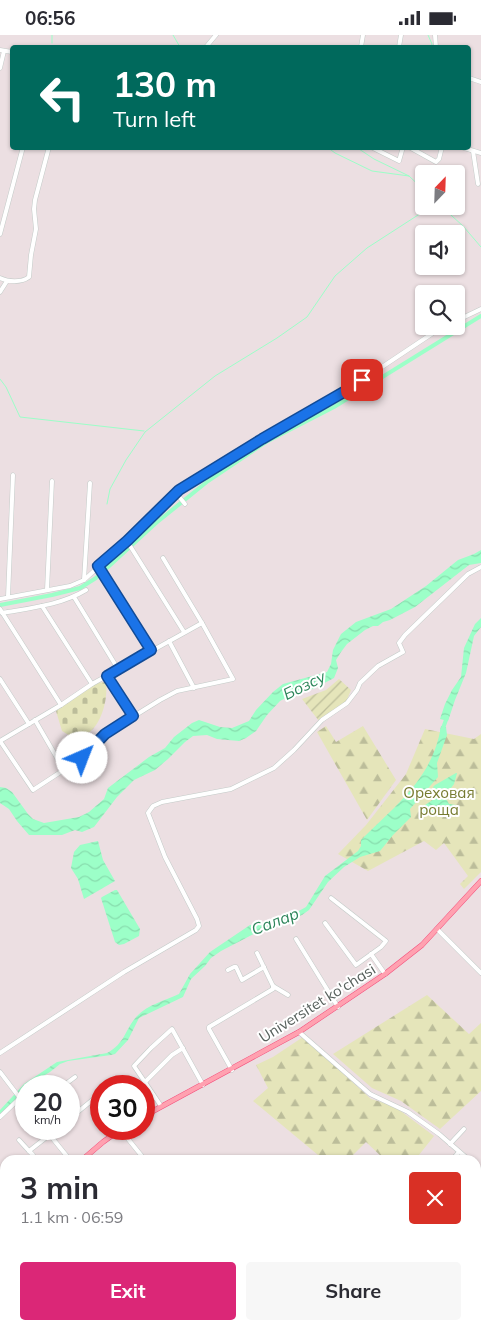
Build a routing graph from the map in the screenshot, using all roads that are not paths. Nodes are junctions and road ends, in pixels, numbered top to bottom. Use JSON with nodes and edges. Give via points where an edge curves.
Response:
{"nodes":[{"id":1,"x":216,"y":35,"type":"edge"},
{"id":2,"x":208,"y":45,"type":"edge"},
{"id":3,"x":2,"y":50,"type":"edge"},
{"id":4,"x":0,"y":68,"type":"edge"},
{"id":5,"x":22,"y":150,"type":"edge"},
{"id":6,"x":48,"y":150,"type":"edge"},
{"id":7,"x":377,"y":150,"type":"edge"},
{"id":8,"x":401,"y":150,"type":"edge"},
{"id":9,"x":414,"y":150,"type":"edge"},
{"id":10,"x":441,"y":150,"type":"edge"},
{"id":11,"x":470,"y":150,"type":"edge"},
{"id":12,"x":481,"y":153,"type":"edge"},
{"id":13,"x":478,"y":184,"type":"dead end"},
{"id":14,"x":0,"y":234,"type":"edge"},
{"id":15,"x":0,"y":278,"type":"edge"},
{"id":16,"x":7,"y":281,"type":"junction"},
{"id":17,"x":0,"y":292,"type":"edge"},
{"id":18,"x":481,"y":309,"type":"edge"},
{"id":19,"x":465,"y":317,"type":"edge"},
{"id":20,"x":430,"y":335,"type":"edge"},
{"id":21,"x":14,"y":475,"type":"dead end"},
{"id":22,"x":52,"y":481,"type":"dead end"},
{"id":23,"x":90,"y":483,"type":"dead end"},
{"id":24,"x":177,"y":494,"type":"junction"},
{"id":25,"x":185,"y":504,"type":"dead end"},
{"id":26,"x":127,"y":542,"type":"junction"},
{"id":27,"x":163,"y":559,"type":"dead end"},
{"id":28,"x":99,"y":567,"type":"junction"},
{"id":29,"x":481,"y":567,"type":"edge"},
{"id":30,"x":84,"y":580,"type":"junction"},
{"id":31,"x":47,"y":590,"type":"junction"},
{"id":32,"x":86,"y":590,"type":"dead end"},
{"id":33,"x":8,"y":597,"type":"junction"},
{"id":34,"x":74,"y":597,"type":"junction"},
{"id":35,"x":0,"y":599,"type":"edge"},
{"id":36,"x":42,"y":605,"type":"junction"},
{"id":37,"x":1,"y":612,"type":"edge"},
{"id":38,"x":202,"y":623,"type":"junction"},
{"id":39,"x":184,"y":632,"type":"junction"},
{"id":40,"x":168,"y":641,"type":"junction"},
{"id":41,"x":151,"y":650,"type":"junction"},
{"id":42,"x":118,"y":669,"type":"junction"},
{"id":43,"x":107,"y":676,"type":"junction"},
{"id":44,"x":0,"y":679,"type":"edge"},
{"id":45,"x":92,"y":684,"type":"junction"},
{"id":46,"x":194,"y":688,"type":"junction"},
{"id":47,"x":61,"y":705,"type":"junction"},
{"id":48,"x":133,"y":716,"type":"junction"},
{"id":49,"x":35,"y":719,"type":"junction"},
{"id":50,"x":29,"y":724,"type":"junction"},
{"id":51,"x":0,"y":741,"type":"edge"},
{"id":52,"x":64,"y":770,"type":"junction"},
{"id":53,"x":481,"y":881,"type":"edge"},
{"id":54,"x":331,"y":898,"type":"dead end"},
{"id":55,"x":325,"y":923,"type":"dead end"},
{"id":56,"x":437,"y":929,"type":"junction"},
{"id":57,"x":296,"y":939,"type":"dead end"},
{"id":58,"x":257,"y":953,"type":"dead end"},
{"id":59,"x":371,"y":954,"type":"junction"},
{"id":60,"x":264,"y":967,"type":"junction"},
{"id":61,"x":228,"y":970,"type":"dead end"},
{"id":62,"x":481,"y":973,"type":"edge"},
{"id":63,"x":385,"y":975,"type":"junction"},
{"id":64,"x":273,"y":986,"type":"junction"},
{"id":65,"x":288,"y":995,"type":"dead end"},
{"id":66,"x":338,"y":1007,"type":"junction"},
{"id":67,"x":299,"y":1032,"type":"junction"},
{"id":68,"x":183,"y":1048,"type":"junction"},
{"id":69,"x":0,"y":1053,"type":"edge"},
{"id":70,"x":232,"y":1070,"type":"junction"},
{"id":71,"x":0,"y":1072,"type":"edge"},
{"id":72,"x":141,"y":1075,"type":"edge"},
{"id":73,"x":153,"y":1075,"type":"edge"},
{"id":74,"x":203,"y":1085,"type":"junction"},
{"id":75,"x":15,"y":1092,"type":"edge"},
{"id":76,"x":155,"y":1096,"type":"edge"},
{"id":77,"x":90,"y":1102,"type":"edge"},
{"id":78,"x":15,"y":1103,"type":"edge"},
{"id":79,"x":161,"y":1106,"type":"junction"},
{"id":80,"x":80,"y":1110,"type":"edge"},
{"id":81,"x":155,"y":1110,"type":"edge"},
{"id":82,"x":0,"y":1117,"type":"edge"},
{"id":83,"x":464,"y":1129,"type":"dead end"},
{"id":84,"x":19,"y":1140,"type":"dead end"},
{"id":85,"x":43,"y":1140,"type":"edge"},
{"id":86,"x":54,"y":1140,"type":"edge"},
{"id":87,"x":106,"y":1140,"type":"edge"},
{"id":88,"x":130,"y":1140,"type":"edge"},
{"id":89,"x":450,"y":1144,"type":"junction"},
{"id":90,"x":29,"y":1151,"type":"junction"},
{"id":91,"x":459,"y":1152,"type":"junction"},
{"id":92,"x":33,"y":1155,"type":"edge"},
{"id":93,"x":66,"y":1155,"type":"edge"},
{"id":94,"x":88,"y":1155,"type":"edge"},
{"id":95,"x":141,"y":1155,"type":"edge"},
{"id":96,"x":456,"y":1155,"type":"edge"},
{"id":97,"x":463,"y":1155,"type":"edge"}],
"edges":[{"from":1,"to":2,"type":"street"},
{"from":3,"to":4,"type":"street"},
{"from":5,"to":14,"type":"street"},
{"from":6,"to":16,"type":"street","via":[[35,200],[36,229],[28,277]]},
{"from":7,"to":8,"type":"street","via":[[399,161]]},
{"from":9,"to":10,"type":"street","via":[[436,162]]},
{"from":11,"to":12,"type":"street"},
{"from":11,"to":13,"type":"street"},
{"from":15,"to":16,"type":"street"},
{"from":16,"to":17,"type":"street"},
{"from":18,"to":19,"type":"street"},
{"from":20,"to":24,"type":"street","via":[[349,389],[262,439]]},
{"from":21,"to":33,"type":"street"},
{"from":22,"to":31,"type":"street"},
{"from":23,"to":30,"type":"street"},
{"from":24,"to":25,"type":"street"},
{"from":24,"to":26,"type":"street"},
{"from":26,"to":28,"type":"street"},
{"from":26,"to":39,"type":"street"},
{"from":27,"to":38,"type":"street"},
{"from":28,"to":30,"type":"street"},
{"from":28,"to":41,"type":"street"},
{"from":29,"to":69,"type":"street","via":[[468,574],[405,635],[399,643],[403,652],[378,666],[360,683],[347,703],[322,721],[274,768],[231,789],[162,802],[153,807],[148,813],[165,857],[197,919],[199,925],[196,930],[124,972]]},
{"from":30,"to":31,"type":"street"},
{"from":31,"to":33,"type":"street"},
{"from":32,"to":34,"type":"street"},
{"from":33,"to":35,"type":"street"},
{"from":34,"to":36,"type":"street"},
{"from":34,"to":42,"type":"street"},
{"from":36,"to":37,"type":"street"},
{"from":36,"to":45,"type":"street"},
{"from":37,"to":47,"type":"street"},
{"from":38,"to":39,"type":"street"},
{"from":38,"to":46,"type":"street","via":[[233,679]]},
{"from":39,"to":40,"type":"street"},
{"from":40,"to":41,"type":"street"},
{"from":40,"to":46,"type":"street"},
{"from":41,"to":42,"type":"street"},
{"from":42,"to":43,"type":"street"},
{"from":43,"to":45,"type":"street"},
{"from":43,"to":48,"type":"street"},
{"from":44,"to":50,"type":"street"},
{"from":45,"to":47,"type":"street"},
{"from":46,"to":48,"type":"street","via":[[177,691]]},
{"from":47,"to":49,"type":"street"},
{"from":48,"to":52,"type":"street","via":[[105,734],[82,758]]},
{"from":49,"to":50,"type":"street"},
{"from":49,"to":52,"type":"street"},
{"from":50,"to":51,"type":"street"},
{"from":51,"to":52,"type":"street","via":[[33,790]]},
{"from":53,"to":56,"type":"main road","name":"Universitet ko'chasi"},
{"from":54,"to":59,"type":"street","via":[[386,941]]},
{"from":55,"to":59,"type":"street","via":[[356,965]]},
{"from":56,"to":62,"type":"street"},
{"from":56,"to":63,"type":"main road","name":"Universitet ko'chasi"},
{"from":57,"to":66,"type":"street"},
{"from":58,"to":60,"type":"street"},
{"from":59,"to":63,"type":"street"},
{"from":60,"to":61,"type":"street","via":[[242,979],[236,967]]},
{"from":60,"to":64,"type":"street"},
{"from":63,"to":66,"type":"main road","name":"Universitet ko'chasi"},
{"from":64,"to":65,"type":"street"},
{"from":64,"to":70,"type":"street","via":[[273,989],[209,1027]]},
{"from":66,"to":67,"type":"main road","name":"Universitet ko'chasi"},
{"from":67,"to":70,"type":"main road","name":"Universitet ko'chasi"},
{"from":67,"to":89,"type":"street","via":[[370,1094],[408,1113]]},
{"from":68,"to":72,"type":"street","via":[[172,1029],[134,1066]]},
{"from":68,"to":73,"type":"street"},
{"from":68,"to":74,"type":"street"},
{"from":70,"to":74,"type":"main road","name":"Universitet ko'chasi"},
{"from":71,"to":75,"type":"street"},
{"from":74,"to":79,"type":"main road","name":"Universitet ko'chasi"},
{"from":76,"to":79,"type":"street"},
{"from":77,"to":80,"type":"street"},
{"from":78,"to":82,"type":"street"},
{"from":79,"to":81,"type":"main road","name":"Universitet ko'chasi"},
{"from":83,"to":89,"type":"street"},
{"from":84,"to":90,"type":"street"},
{"from":85,"to":90,"type":"street"},
{"from":86,"to":93,"type":"street"},
{"from":87,"to":94,"type":"main road"},
{"from":88,"to":95,"type":"street"},
{"from":89,"to":91,"type":"street"},
{"from":90,"to":92,"type":"street"},
{"from":91,"to":96,"type":"street"},
{"from":91,"to":97,"type":"street"}]}
